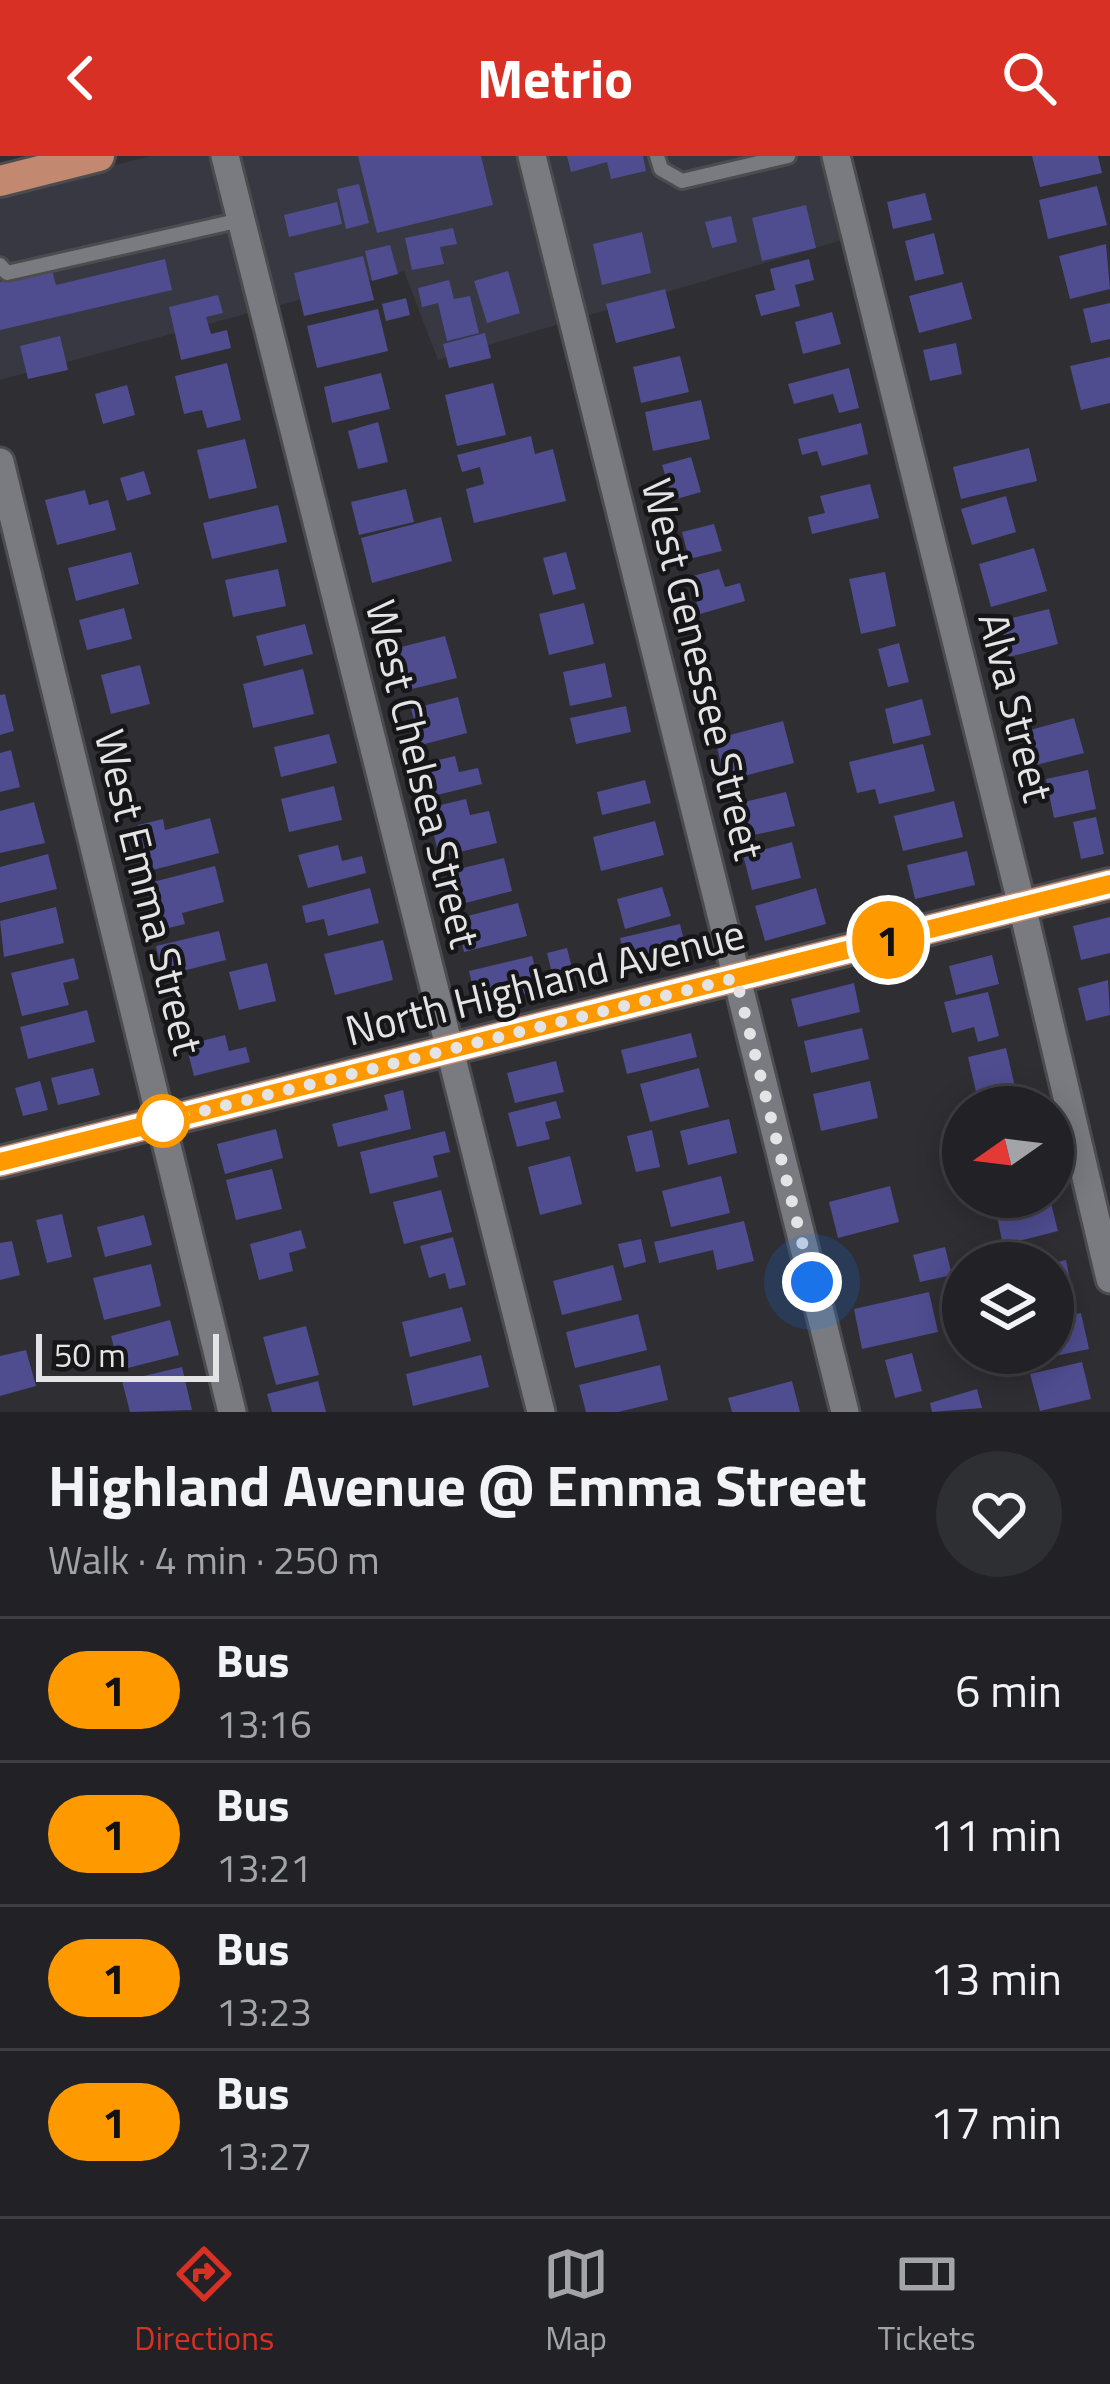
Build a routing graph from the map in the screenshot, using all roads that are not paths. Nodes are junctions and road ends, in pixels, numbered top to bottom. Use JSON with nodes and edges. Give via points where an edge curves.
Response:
{"nodes":[{"id":1,"x":99,"y":156,"type":"edge"},
{"id":2,"x":225,"y":156,"type":"edge"},
{"id":3,"x":532,"y":156,"type":"edge"},
{"id":4,"x":657,"y":156,"type":"edge"},
{"id":5,"x":788,"y":156,"type":"edge"},
{"id":6,"x":836,"y":156,"type":"edge"},
{"id":7,"x":0,"y":181,"type":"edge"},
{"id":8,"x":241,"y":220,"type":"junction"},
{"id":9,"x":0,"y":266,"type":"edge"},
{"id":10,"x":0,"y":462,"type":"edge"},
{"id":11,"x":1110,"y":884,"type":"edge"},
{"id":12,"x":1022,"y":906,"type":"junction"},
{"id":13,"x":736,"y":978,"type":"junction"},
{"id":14,"x":448,"y":1049,"type":"junction"},
{"id":15,"x":162,"y":1121,"type":"junction"},
{"id":16,"x":0,"y":1162,"type":"edge"},
{"id":17,"x":1110,"y":1279,"type":"edge"},
{"id":18,"x":232,"y":1412,"type":"edge"},
{"id":19,"x":541,"y":1412,"type":"edge"},
{"id":20,"x":845,"y":1412,"type":"edge"}],
"edges":[{"from":1,"to":7,"type":"main road"},
{"from":2,"to":8,"type":"street","name":"West Chelsea Street"},
{"from":3,"to":13,"type":"street","name":"West Genessee Street"},
{"from":4,"to":5,"type":"lane","via":[[661,169],[682,181]]},
{"from":6,"to":12,"type":"street","name":"Alva Street"},
{"from":8,"to":9,"type":"lane","via":[[7,273]]},
{"from":8,"to":14,"type":"street","name":"West Chelsea Street"},
{"from":10,"to":15,"type":"street","name":"West Emma Street"},
{"from":11,"to":12,"type":"main road","name":"North Highland Avenue"},
{"from":12,"to":13,"type":"main road","name":"North Highland Avenue"},
{"from":12,"to":17,"type":"street","name":"Alva Street"},
{"from":13,"to":14,"type":"main road","name":"North Highland Avenue"},
{"from":13,"to":20,"type":"street","name":"West Genessee Street"},
{"from":14,"to":15,"type":"main road","name":"North Highland Avenue"},
{"from":14,"to":19,"type":"street","name":"West Chelsea Street"},
{"from":15,"to":16,"type":"main road","name":"North Highland Avenue"},
{"from":15,"to":18,"type":"street","name":"West Emma Street"}]}
